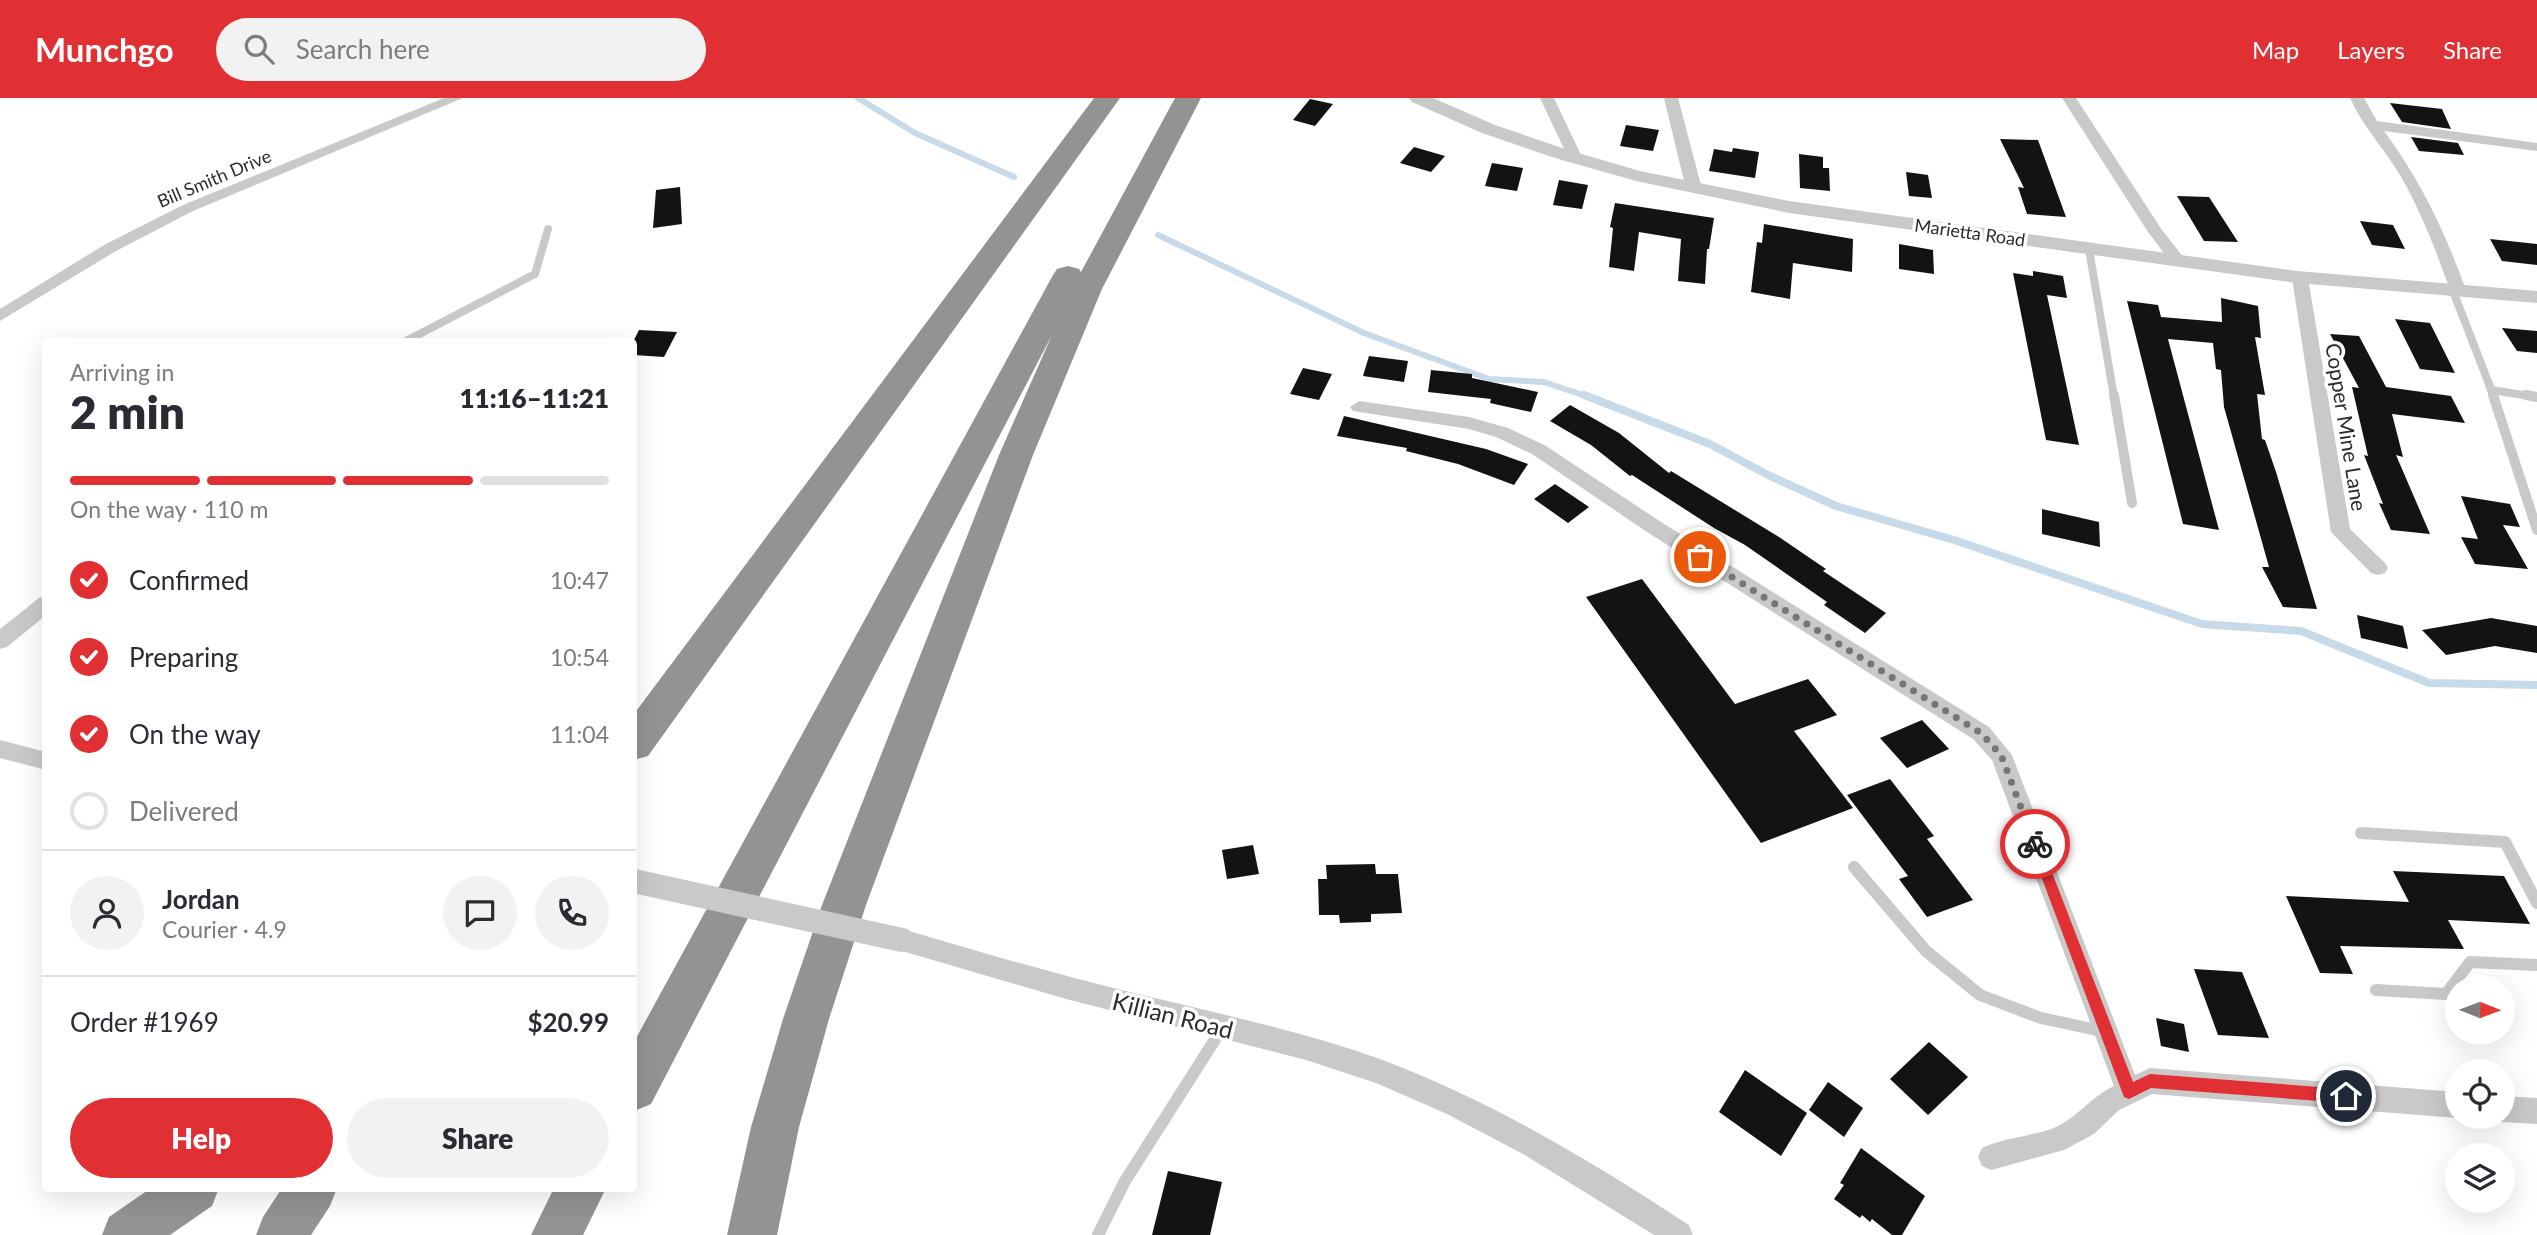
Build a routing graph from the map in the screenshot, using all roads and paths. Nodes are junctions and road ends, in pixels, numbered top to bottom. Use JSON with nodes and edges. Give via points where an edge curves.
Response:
{"nodes":[{"id":1,"x":456,"y":98,"type":"edge"},
{"id":2,"x":1107,"y":98,"type":"edge"},
{"id":3,"x":1178,"y":98,"type":"edge"},
{"id":4,"x":1188,"y":98,"type":"edge"},
{"id":5,"x":1418,"y":98,"type":"edge"},
{"id":6,"x":1547,"y":98,"type":"edge"},
{"id":7,"x":1671,"y":98,"type":"edge"},
{"id":8,"x":2069,"y":98,"type":"edge"},
{"id":9,"x":2357,"y":98,"type":"edge"},
{"id":10,"x":2371,"y":125,"type":"junction"},
{"id":11,"x":2537,"y":147,"type":"edge"},
{"id":12,"x":1575,"y":157,"type":"junction"},
{"id":13,"x":1694,"y":189,"type":"junction"},
{"id":14,"x":548,"y":229,"type":"dead end"},
{"id":15,"x":2089,"y":248,"type":"junction"},
{"id":16,"x":2179,"y":262,"type":"junction"},
{"id":17,"x":2300,"y":278,"type":"junction"},
{"id":18,"x":2456,"y":290,"type":"junction"},
{"id":19,"x":2537,"y":297,"type":"edge"},
{"id":20,"x":0,"y":316,"type":"edge"},
{"id":21,"x":412,"y":338,"type":"edge"},
{"id":22,"x":2491,"y":390,"type":"junction"},
{"id":23,"x":2537,"y":397,"type":"edge"},
{"id":24,"x":1359,"y":407,"type":"dead end"},
{"id":25,"x":2132,"y":503,"type":"dead end"},
{"id":26,"x":2537,"y":530,"type":"edge"},
{"id":27,"x":2378,"y":568,"type":"dead end"},
{"id":28,"x":42,"y":606,"type":"edge"},
{"id":29,"x":0,"y":641,"type":"edge"},
{"id":30,"x":637,"y":740,"type":"edge"},
{"id":31,"x":0,"y":749,"type":"edge"},
{"id":32,"x":42,"y":760,"type":"edge"},
{"id":33,"x":2361,"y":832,"type":"dead end"},
{"id":34,"x":1854,"y":867,"type":"dead end"},
{"id":35,"x":637,"y":882,"type":"edge"},
{"id":36,"x":2537,"y":903,"type":"edge"},
{"id":37,"x":2537,"y":965,"type":"edge"},
{"id":38,"x":2376,"y":990,"type":"dead end"},
{"id":39,"x":1223,"y":1027,"type":"junction"},
{"id":40,"x":2107,"y":1032,"type":"junction"},
{"id":41,"x":637,"y":1082,"type":"edge"},
{"id":42,"x":2129,"y":1092,"type":"junction"},
{"id":43,"x":2445,"y":1104,"type":"edge"},
{"id":44,"x":2515,"y":1110,"type":"edge"},
{"id":45,"x":2537,"y":1111,"type":"edge"},
{"id":46,"x":1991,"y":1157,"type":"dead end"},
{"id":47,"x":188,"y":1192,"type":"edge"},
{"id":48,"x":309,"y":1192,"type":"edge"},
{"id":49,"x":579,"y":1192,"type":"edge"},
{"id":50,"x":127,"y":1235,"type":"edge"},
{"id":51,"x":281,"y":1235,"type":"edge"},
{"id":52,"x":556,"y":1235,"type":"edge"},
{"id":53,"x":752,"y":1235,"type":"edge"},
{"id":54,"x":1098,"y":1235,"type":"edge"},
{"id":55,"x":1679,"y":1235,"type":"edge"}],
"edges":[{"from":1,"to":20,"type":"street","name":"Bill Smith Drive","via":[[188,208],[110,248]]},
{"from":2,"to":30,"type":"highway"},
{"from":3,"to":41,"type":"highway","via":[[1093,229]]},
{"from":4,"to":53,"type":"highway","via":[[1087,289],[1012,468],[844,905],[775,1128]]},
{"from":5,"to":12,"type":"street","name":"Marietta Road","via":[[1480,126]]},
{"from":6,"to":12,"type":"street"},
{"from":7,"to":13,"type":"street"},
{"from":8,"to":16,"type":"street"},
{"from":9,"to":10,"type":"street"},
{"from":10,"to":11,"type":"street"},
{"from":10,"to":18,"type":"street","via":[[2433,221]]},
{"from":12,"to":13,"type":"street","name":"Marietta Road"},
{"from":13,"to":15,"type":"street","name":"Marietta Road","via":[[1930,228]]},
{"from":14,"to":21,"type":"lane","via":[[535,274]]},
{"from":15,"to":16,"type":"street","name":"Marietta Road"},
{"from":15,"to":25,"type":"lane"},
{"from":16,"to":17,"type":"street","name":"Marietta Road"},
{"from":17,"to":18,"type":"street","name":"Marietta Road"},
{"from":17,"to":27,"type":"street","name":"Copper Mine Lane","via":[[2341,532]]},
{"from":18,"to":19,"type":"street","name":"Marietta Road"},
{"from":18,"to":22,"type":"lane"},
{"from":22,"to":23,"type":"lane"},
{"from":22,"to":26,"type":"lane"},
{"from":24,"to":40,"type":"street","via":[[1469,423],[1539,450],[1981,733],[2001,755]]},
{"from":28,"to":29,"type":"street"},
{"from":31,"to":32,"type":"street"},
{"from":33,"to":36,"type":"lane","via":[[2505,842]]},
{"from":34,"to":40,"type":"lane","via":[[1926,951],[1980,995],[2041,1018]]},
{"from":35,"to":39,"type":"street","name":"Killian Road","bridge":true,"via":[[902,940],[1087,994]]},
{"from":37,"to":38,"type":"lane","via":[[2470,962],[2446,994]]},
{"from":39,"to":54,"type":"lane","via":[[1125,1181]]},
{"from":39,"to":55,"type":"street","name":"Killian Road","via":[[1376,1071],[1457,1105],[1577,1168]]},
{"from":40,"to":42,"type":"street"},
{"from":42,"to":43,"type":"street","via":[[2150,1081]]},
{"from":42,"to":46,"type":"street","via":[[2110,1101],[2085,1125],[2054,1141]]},
{"from":44,"to":45,"type":"street"},
{"from":47,"to":50,"type":"highway"},
{"from":48,"to":51,"type":"highway"},
{"from":49,"to":52,"type":"highway"}]}
